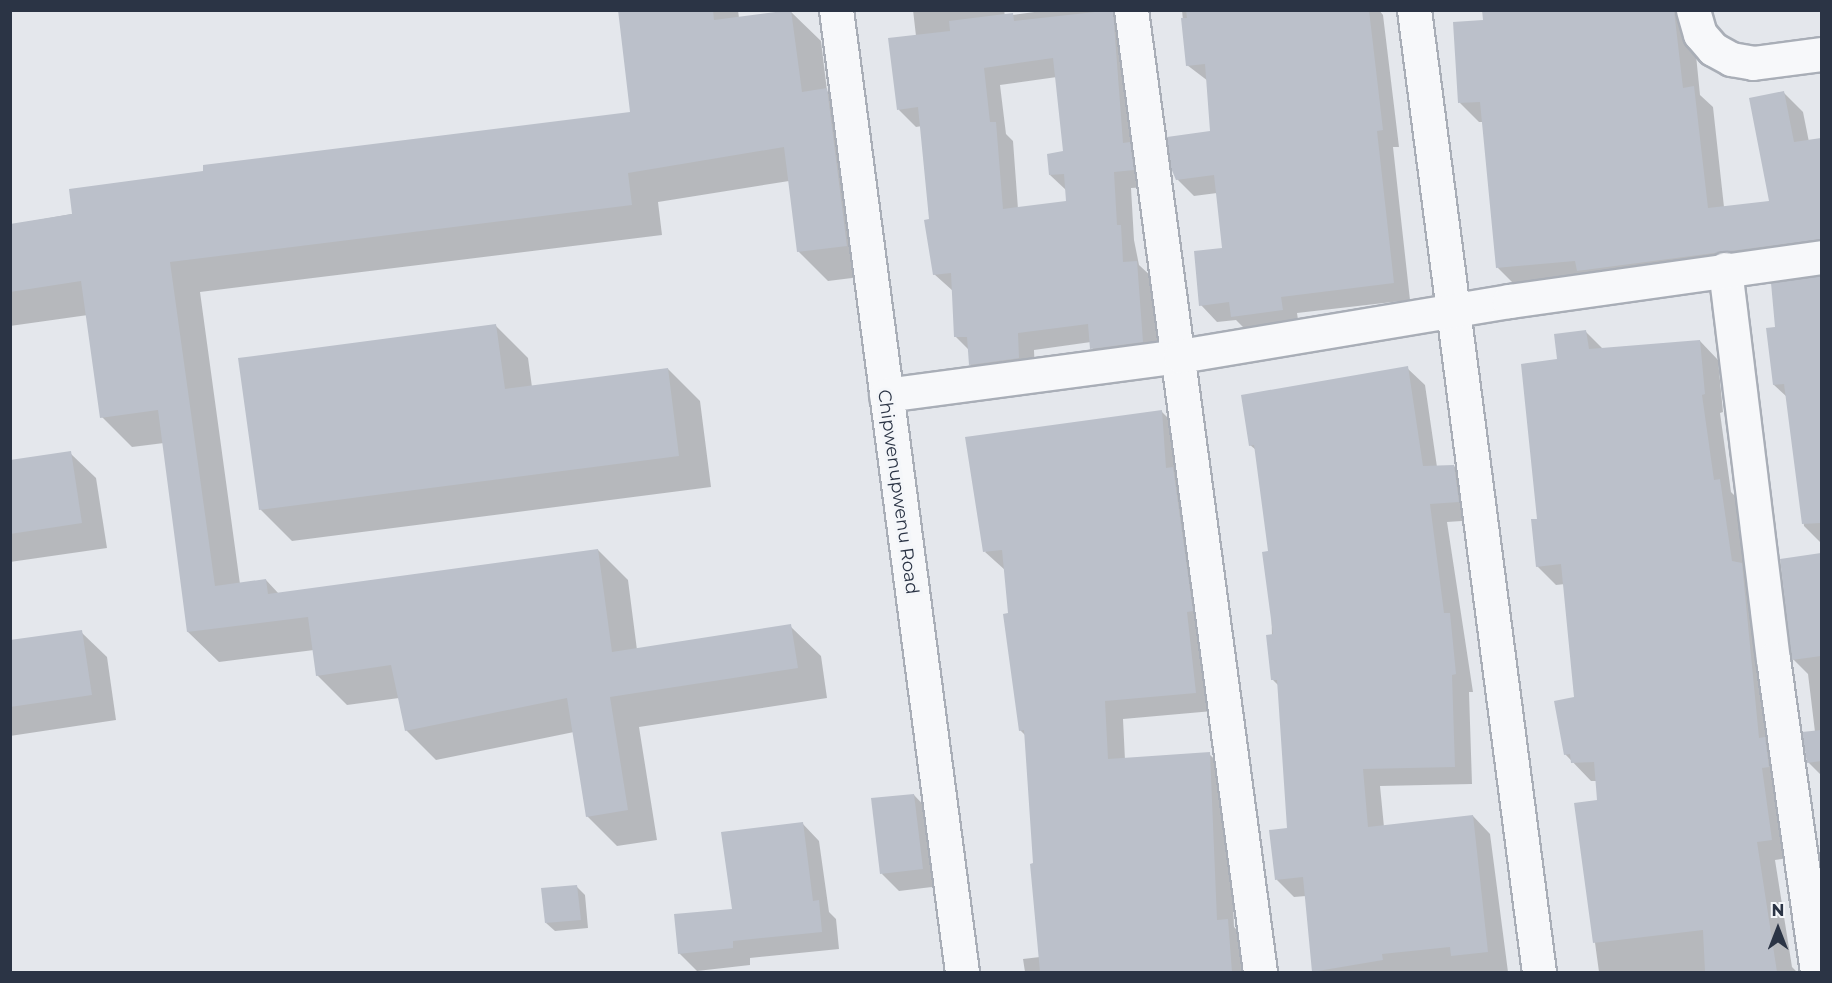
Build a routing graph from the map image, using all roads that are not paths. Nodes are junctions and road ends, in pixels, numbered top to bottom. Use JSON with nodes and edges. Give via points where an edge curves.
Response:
{"nodes":[{"id":1,"x":836,"y":10,"type":"edge"},
{"id":2,"x":1131,"y":10,"type":"edge"},
{"id":3,"x":1414,"y":10,"type":"edge"},
{"id":4,"x":1693,"y":10,"type":"edge"},
{"id":5,"x":1821,"y":54,"type":"edge"},
{"id":6,"x":1821,"y":257,"type":"edge"},
{"id":7,"x":1725,"y":269,"type":"junction"},
{"id":8,"x":1451,"y":311,"type":"junction"},
{"id":9,"x":1180,"y":357,"type":"junction"},
{"id":10,"x":886,"y":395,"type":"junction"},
{"id":11,"x":962,"y":972,"type":"edge"},
{"id":12,"x":1260,"y":972,"type":"edge"},
{"id":13,"x":1539,"y":972,"type":"edge"},
{"id":14,"x":1817,"y":972,"type":"edge"}],
"edges":[{"from":1,"to":10,"type":"street","name":"Chipwenupwenu Road"},
{"from":2,"to":9,"type":"street"},
{"from":3,"to":8,"type":"street"},
{"from":4,"to":5,"type":"street","via":[[1700,34],[1713,49],[1731,59],[1753,63]]},
{"from":6,"to":7,"type":"street"},
{"from":7,"to":8,"type":"street"},
{"from":7,"to":14,"type":"street","via":[[1773,659]]},
{"from":8,"to":9,"type":"street"},
{"from":8,"to":13,"type":"street"},
{"from":9,"to":10,"type":"street"},
{"from":9,"to":12,"type":"street"},
{"from":10,"to":11,"type":"street","name":"Chipwenupwenu Road"}]}
